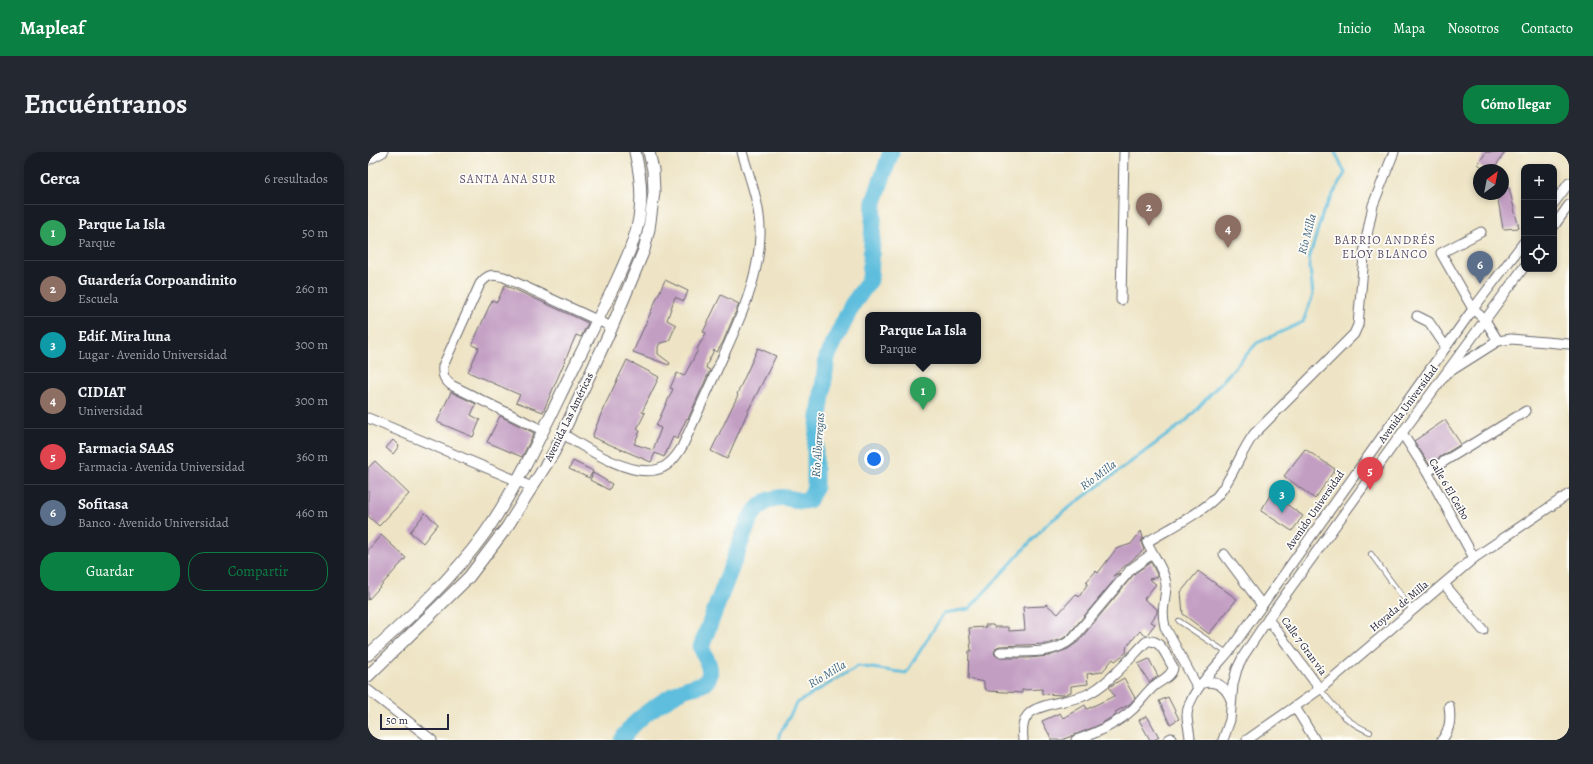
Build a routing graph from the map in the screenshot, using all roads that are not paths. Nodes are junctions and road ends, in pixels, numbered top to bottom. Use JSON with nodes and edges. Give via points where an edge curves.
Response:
{"nodes":[{"id":1,"x":382,"y":152,"type":"edge"},
{"id":2,"x":634,"y":152,"type":"edge"},
{"id":3,"x":649,"y":152,"type":"edge"},
{"id":4,"x":742,"y":152,"type":"edge"},
{"id":5,"x":1124,"y":152,"type":"edge"},
{"id":6,"x":1394,"y":152,"type":"edge"},
{"id":7,"x":368,"y":160,"type":"edge"},
{"id":8,"x":1569,"y":183,"type":"edge"},
{"id":9,"x":1556,"y":200,"type":"edge"},
{"id":10,"x":1569,"y":205,"type":"edge"},
{"id":11,"x":1557,"y":222,"type":"edge"},
{"id":12,"x":1481,"y":232,"type":"dead end"},
{"id":13,"x":1521,"y":246,"type":"edge"},
{"id":14,"x":1521,"y":271,"type":"edge"},
{"id":15,"x":1121,"y":300,"type":"dead end"},
{"id":16,"x":1473,"y":309,"type":"junction"},
{"id":17,"x":1418,"y":316,"type":"dead end"},
{"id":18,"x":598,"y":320,"type":"junction"},
{"id":19,"x":1485,"y":320,"type":"junction"},
{"id":20,"x":612,"y":327,"type":"junction"},
{"id":21,"x":1498,"y":340,"type":"junction"},
{"id":22,"x":1569,"y":344,"type":"edge"},
{"id":23,"x":1446,"y":347,"type":"junction"},
{"id":24,"x":1443,"y":376,"type":"junction"},
{"id":25,"x":1526,"y":411,"type":"dead end"},
{"id":26,"x":368,"y":418,"type":"edge"},
{"id":27,"x":542,"y":430,"type":"junction"},
{"id":28,"x":1402,"y":433,"type":"junction"},
{"id":29,"x":563,"y":434,"type":"junction"},
{"id":30,"x":1427,"y":472,"type":"junction"},
{"id":31,"x":517,"y":481,"type":"junction"},
{"id":32,"x":532,"y":487,"type":"junction"},
{"id":33,"x":1569,"y":494,"type":"edge"},
{"id":34,"x":1152,"y":554,"type":"junction"},
{"id":35,"x":1224,"y":554,"type":"dead end"},
{"id":36,"x":1371,"y":554,"type":"dead end"},
{"id":37,"x":1474,"y":558,"type":"junction"},
{"id":38,"x":1444,"y":584,"type":"junction"},
{"id":39,"x":1262,"y":606,"type":"junction"},
{"id":40,"x":1413,"y":611,"type":"junction"},
{"id":41,"x":1268,"y":618,"type":"junction"},
{"id":42,"x":1179,"y":621,"type":"dead end"},
{"id":43,"x":1483,"y":630,"type":"dead end"},
{"id":44,"x":1000,"y":652,"type":"dead end"},
{"id":45,"x":1228,"y":653,"type":"junction"},
{"id":46,"x":368,"y":655,"type":"edge"},
{"id":47,"x":368,"y":676,"type":"edge"},
{"id":48,"x":1200,"y":686,"type":"junction"},
{"id":49,"x":1320,"y":689,"type":"junction"},
{"id":50,"x":368,"y":690,"type":"edge"},
{"id":51,"x":1232,"y":701,"type":"junction"},
{"id":52,"x":1449,"y":706,"type":"dead end"},
{"id":53,"x":1295,"y":707,"type":"junction"},
{"id":54,"x":1370,"y":732,"type":"dead end"},
{"id":55,"x":1193,"y":738,"type":"edge"},
{"id":56,"x":1222,"y":739,"type":"edge"},
{"id":57,"x":432,"y":740,"type":"edge"},
{"id":58,"x":1023,"y":740,"type":"edge"},
{"id":59,"x":1076,"y":740,"type":"edge"},
{"id":60,"x":1247,"y":740,"type":"edge"},
{"id":61,"x":1315,"y":740,"type":"edge"},
{"id":62,"x":1442,"y":740,"type":"edge"}],
"edges":[{"from":1,"to":7,"type":"street"},
{"from":2,"to":18,"type":"street","name":"Avenida Las Américas","via":[[641,184],[639,218],[626,261]]},
{"from":3,"to":20,"type":"street","name":"Avenida Las Américas","via":[[654,192],[649,229],[642,256]]},
{"from":4,"to":29,"type":"street","via":[[756,200],[760,234],[758,265],[736,328],[676,457],[666,466],[643,471],[610,460]]},
{"from":5,"to":15,"type":"street"},
{"from":6,"to":34,"type":"street","via":[[1373,205],[1365,246],[1358,325],[1354,334],[1254,434],[1218,495],[1147,542]]},
{"from":8,"to":9,"type":"street"},
{"from":10,"to":11,"type":"street"},
{"from":12,"to":16,"type":"street","via":[[1441,253]]},
{"from":13,"to":16,"type":"street","name":"Avenido Universidad"},
{"from":14,"to":19,"type":"street","name":"Avenida Universidad"},
{"from":16,"to":19,"type":"street"},
{"from":16,"to":23,"type":"street","name":"Avenido Universidad"},
{"from":17,"to":23,"type":"street","via":[[1429,322]]},
{"from":18,"to":20,"type":"street"},
{"from":18,"to":27,"type":"street","name":"Avenida Las Américas"},
{"from":18,"to":27,"type":"street","via":[[504,277],[494,274],[486,277],[480,284],[443,366],[442,374],[451,385]]},
{"from":19,"to":21,"type":"street"},
{"from":19,"to":24,"type":"street","name":"Avenida Universidad"},
{"from":20,"to":29,"type":"street","name":"Avenida Las Américas"},
{"from":21,"to":22,"type":"street"},
{"from":21,"to":24,"type":"street"},
{"from":23,"to":39,"type":"street","name":"Avenido Universidad"},
{"from":24,"to":28,"type":"street","name":"Avenida Universidad"},
{"from":25,"to":30,"type":"street"},
{"from":26,"to":31,"type":"street"},
{"from":27,"to":31,"type":"street","name":"Avenida Las Américas"},
{"from":28,"to":30,"type":"street","name":"Calle 6 El Ceibo"},
{"from":28,"to":41,"type":"street","name":"Avenida Universidad"},
{"from":29,"to":32,"type":"street","name":"Avenida Las Américas"},
{"from":30,"to":37,"type":"street","name":"Calle 6 El Ceibo"},
{"from":31,"to":32,"type":"street"},
{"from":31,"to":46,"type":"street","name":"Avenida Las Américas","via":[[485,533],[459,565],[420,607]]},
{"from":32,"to":47,"type":"street","name":"Avenida Las Américas","via":[[507,527],[469,577]]},
{"from":33,"to":37,"type":"street","name":"Hoyada de Milla"},
{"from":34,"to":44,"type":"street","via":[[1131,569],[1073,638],[1063,646],[1047,651]]},
{"from":34,"to":48,"type":"street","via":[[1164,576],[1166,587],[1162,608],[1165,627]]},
{"from":35,"to":39,"type":"street"},
{"from":36,"to":40,"type":"lane"},
{"from":37,"to":38,"type":"street","name":"Hoyada de Milla"},
{"from":38,"to":40,"type":"street","name":"Hoyada de Milla"},
{"from":38,"to":43,"type":"street"},
{"from":39,"to":45,"type":"street","name":"Avenido Universidad"},
{"from":40,"to":49,"type":"street","name":"Hoyada de Milla"},
{"from":41,"to":49,"type":"street","name":"Calle 7 Gran via"},
{"from":41,"to":51,"type":"street","name":"Avenida Universidad","via":[[1237,669]]},
{"from":42,"to":45,"type":"lane"},
{"from":45,"to":48,"type":"street","name":"Avenido Universidad"},
{"from":48,"to":51,"type":"street","via":[[1209,682],[1223,687]]},
{"from":48,"to":55,"type":"street","name":"Avenido Universidad","via":[[1188,706],[1187,723]]},
{"from":49,"to":53,"type":"street","name":"Hoyada de Milla"},
{"from":49,"to":54,"type":"lane","via":[[1344,718]]},
{"from":50,"to":57,"type":"street"},
{"from":51,"to":56,"type":"street","via":[[1230,720]]},
{"from":52,"to":62,"type":"street","via":[[1450,726]]},
{"from":53,"to":60,"type":"street","name":"Hoyada de Milla"},
{"from":53,"to":61,"type":"street"},
{"from":58,"to":59,"type":"street","via":[[1024,722],[1031,712],[1089,694],[1100,687],[1146,642],[1150,640],[1159,644],[1172,668],[1171,674],[1118,720],[1104,729]]}]}
